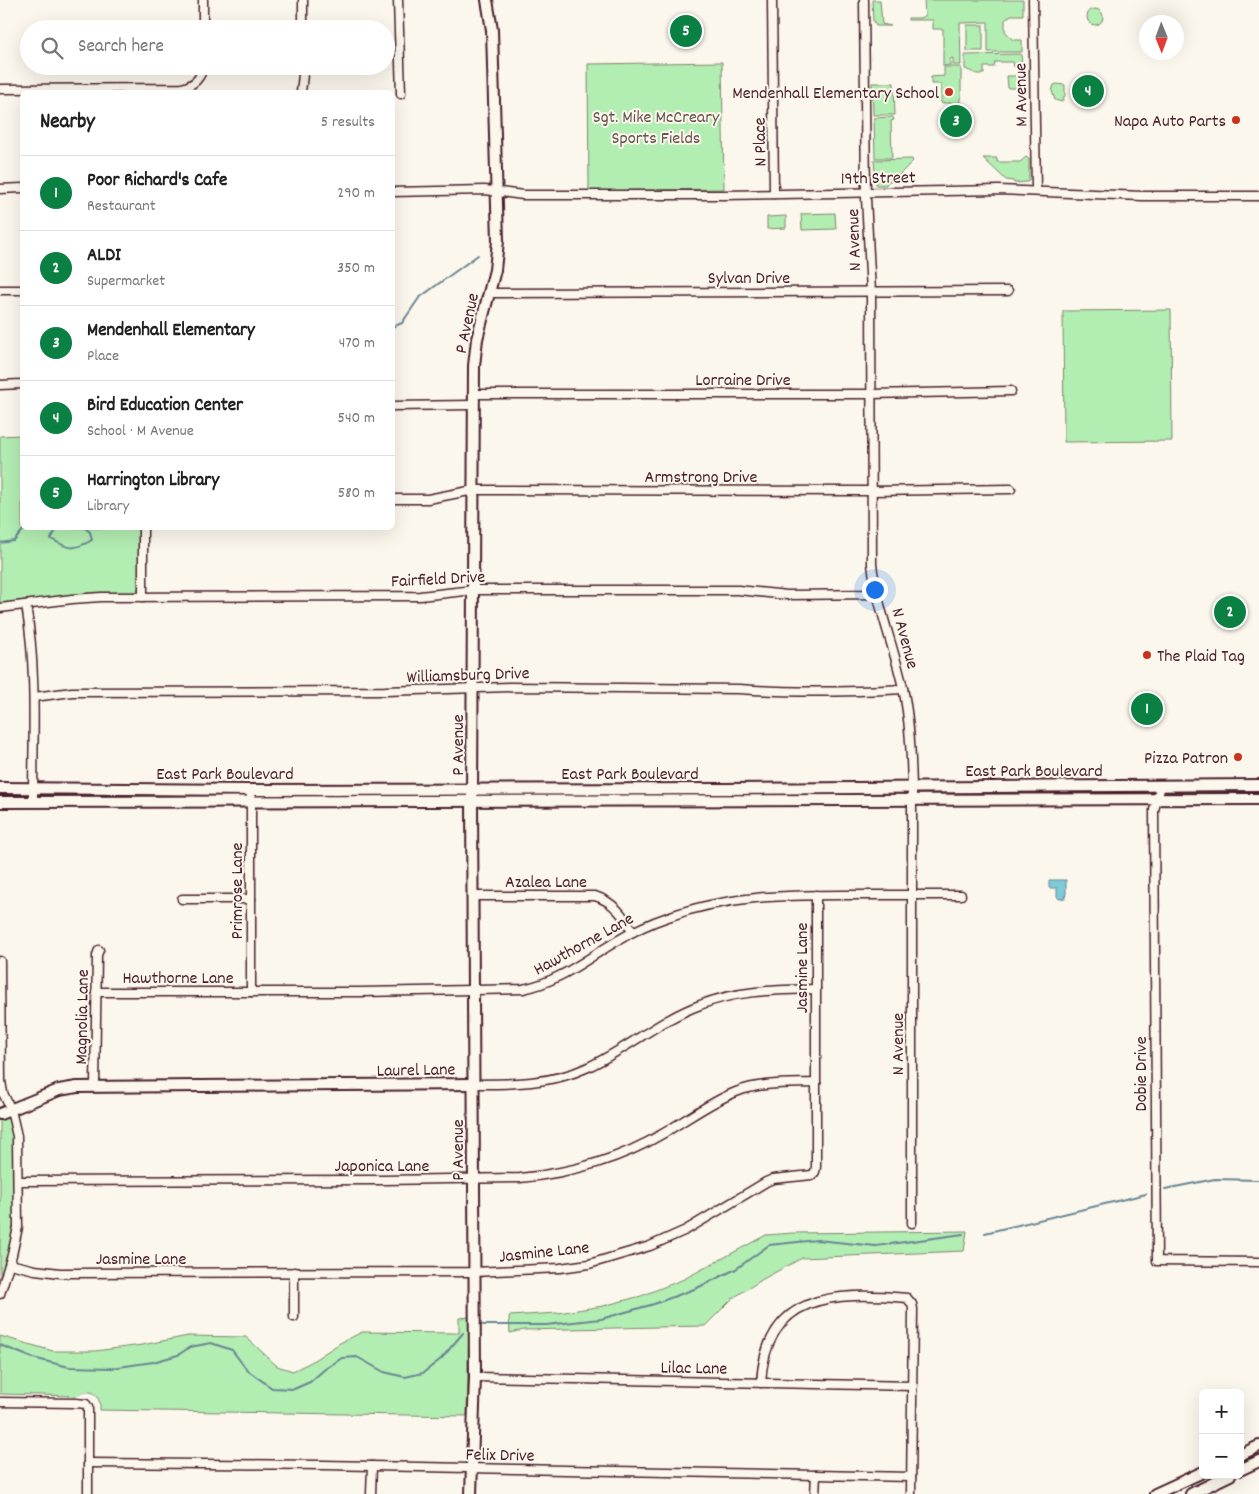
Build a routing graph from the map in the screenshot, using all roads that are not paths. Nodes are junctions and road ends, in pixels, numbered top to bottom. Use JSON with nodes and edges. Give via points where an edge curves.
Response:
{"nodes":[{"id":1,"x":203,"y":0,"type":"edge"},
{"id":2,"x":303,"y":0,"type":"edge"},
{"id":3,"x":398,"y":0,"type":"edge"},
{"id":4,"x":487,"y":0,"type":"edge"},
{"id":5,"x":772,"y":0,"type":"edge"},
{"id":6,"x":864,"y":0,"type":"edge"},
{"id":7,"x":1033,"y":0,"type":"edge"},
{"id":8,"x":203,"y":20,"type":"edge"},
{"id":9,"x":303,"y":20,"type":"edge"},
{"id":10,"x":200,"y":75,"type":"edge"},
{"id":11,"x":303,"y":75,"type":"edge"},
{"id":12,"x":0,"y":89,"type":"edge"},
{"id":13,"x":301,"y":90,"type":"edge"},
{"id":14,"x":401,"y":94,"type":"dead end"},
{"id":15,"x":0,"y":188,"type":"edge"},
{"id":16,"x":20,"y":188,"type":"edge"},
{"id":17,"x":1036,"y":190,"type":"junction"},
{"id":18,"x":395,"y":192,"type":"edge"},
{"id":19,"x":497,"y":192,"type":"junction"},
{"id":20,"x":866,"y":192,"type":"junction"},
{"id":21,"x":774,"y":194,"type":"junction"},
{"id":22,"x":1259,"y":196,"type":"edge"},
{"id":23,"x":0,"y":290,"type":"edge"},
{"id":24,"x":20,"y":290,"type":"edge"},
{"id":25,"x":870,"y":292,"type":"junction"},
{"id":26,"x":1008,"y":292,"type":"dead end"},
{"id":27,"x":490,"y":293,"type":"junction"},
{"id":28,"x":20,"y":384,"type":"edge"},
{"id":29,"x":0,"y":385,"type":"edge"},
{"id":30,"x":1011,"y":391,"type":"dead end"},
{"id":31,"x":474,"y":394,"type":"junction"},
{"id":32,"x":871,"y":394,"type":"junction"},
{"id":33,"x":474,"y":405,"type":"junction"},
{"id":34,"x":395,"y":406,"type":"edge"},
{"id":35,"x":1011,"y":489,"type":"dead end"},
{"id":36,"x":474,"y":490,"type":"junction"},
{"id":37,"x":871,"y":491,"type":"junction"},
{"id":38,"x":395,"y":499,"type":"edge"},
{"id":39,"x":143,"y":530,"type":"edge"},
{"id":40,"x":474,"y":590,"type":"junction"},
{"id":41,"x":879,"y":594,"type":"junction"},
{"id":42,"x":143,"y":597,"type":"junction"},
{"id":43,"x":26,"y":605,"type":"junction"},
{"id":44,"x":0,"y":608,"type":"edge"},
{"id":45,"x":473,"y":688,"type":"junction"},
{"id":46,"x":903,"y":689,"type":"junction"},
{"id":47,"x":34,"y":697,"type":"junction"},
{"id":48,"x":1259,"y":785,"type":"edge"},
{"id":49,"x":1162,"y":786,"type":"junction"},
{"id":50,"x":0,"y":788,"type":"edge"},
{"id":51,"x":33,"y":788,"type":"junction"},
{"id":52,"x":102,"y":788,"type":"junction"},
{"id":53,"x":912,"y":788,"type":"junction"},
{"id":54,"x":250,"y":790,"type":"junction"},
{"id":55,"x":473,"y":794,"type":"junction"},
{"id":56,"x":1156,"y":799,"type":"junction"},
{"id":57,"x":1259,"y":799,"type":"edge"},
{"id":58,"x":912,"y":800,"type":"junction"},
{"id":59,"x":251,"y":801,"type":"junction"},
{"id":60,"x":0,"y":802,"type":"edge"},
{"id":61,"x":33,"y":802,"type":"junction"},
{"id":62,"x":102,"y":802,"type":"junction"},
{"id":63,"x":816,"y":895,"type":"junction"},
{"id":64,"x":912,"y":895,"type":"junction"},
{"id":65,"x":961,"y":895,"type":"dead end"},
{"id":66,"x":473,"y":896,"type":"junction"},
{"id":67,"x":182,"y":899,"type":"dead end"},
{"id":68,"x":251,"y":899,"type":"junction"},
{"id":69,"x":633,"y":932,"type":"junction"},
{"id":70,"x":99,"y":950,"type":"dead end"},
{"id":71,"x":0,"y":961,"type":"edge"},
{"id":72,"x":474,"y":990,"type":"junction"},
{"id":73,"x":816,"y":990,"type":"junction"},
{"id":74,"x":96,"y":992,"type":"junction"},
{"id":75,"x":251,"y":992,"type":"junction"},
{"id":76,"x":816,"y":1083,"type":"junction"},
{"id":77,"x":474,"y":1084,"type":"junction"},
{"id":78,"x":95,"y":1086,"type":"junction"},
{"id":79,"x":11,"y":1110,"type":"junction"},
{"id":80,"x":0,"y":1114,"type":"edge"},
{"id":81,"x":474,"y":1179,"type":"junction"},
{"id":82,"x":18,"y":1181,"type":"junction"},
{"id":83,"x":912,"y":1223,"type":"dead end"},
{"id":84,"x":1259,"y":1262,"type":"edge"},
{"id":85,"x":10,"y":1264,"type":"junction"},
{"id":86,"x":294,"y":1272,"type":"junction"},
{"id":87,"x":474,"y":1272,"type":"junction"},
{"id":88,"x":0,"y":1294,"type":"edge"},
{"id":89,"x":294,"y":1317,"type":"dead end"},
{"id":90,"x":475,"y":1377,"type":"junction"},
{"id":91,"x":761,"y":1383,"type":"junction"},
{"id":92,"x":913,"y":1386,"type":"junction"},
{"id":93,"x":0,"y":1402,"type":"edge"},
{"id":94,"x":1259,"y":1446,"type":"edge"},
{"id":95,"x":1244,"y":1453,"type":"edge"},
{"id":96,"x":1259,"y":1461,"type":"edge"},
{"id":97,"x":88,"y":1463,"type":"junction"},
{"id":98,"x":372,"y":1466,"type":"junction"},
{"id":99,"x":1244,"y":1468,"type":"edge"},
{"id":100,"x":473,"y":1469,"type":"junction"},
{"id":101,"x":1199,"y":1474,"type":"edge"},
{"id":102,"x":816,"y":1475,"type":"junction"},
{"id":103,"x":911,"y":1477,"type":"junction"},
{"id":104,"x":1212,"y":1479,"type":"edge"},
{"id":105,"x":88,"y":1494,"type":"edge"},
{"id":106,"x":371,"y":1494,"type":"edge"},
{"id":107,"x":472,"y":1494,"type":"edge"},
{"id":108,"x":815,"y":1494,"type":"edge"},
{"id":109,"x":911,"y":1494,"type":"edge"},
{"id":110,"x":1155,"y":1494,"type":"edge"},
{"id":111,"x":1191,"y":1494,"type":"edge"}],
"edges":[{"from":1,"to":8,"type":"street"},
{"from":2,"to":9,"type":"street"},
{"from":3,"to":14,"type":"street"},
{"from":4,"to":19,"type":"main road","name":"P Avenue","via":[[492,30]]},
{"from":5,"to":21,"type":"street","name":"N Place"},
{"from":6,"to":20,"type":"street","name":"N Avenue"},
{"from":7,"to":17,"type":"street","name":"M Avenue"},
{"from":10,"to":12,"type":"street","via":[[198,80],[182,88]]},
{"from":11,"to":13,"type":"street"},
{"from":15,"to":16,"type":"street"},
{"from":17,"to":20,"type":"street","name":"19th Street"},
{"from":17,"to":22,"type":"street","name":"19th Street","via":[[1142,196]]},
{"from":18,"to":19,"type":"street","name":"19th Street"},
{"from":19,"to":21,"type":"street","name":"19th Street","via":[[523,195]]},
{"from":19,"to":27,"type":"main road","name":"P Avenue","via":[[498,241]]},
{"from":20,"to":21,"type":"street","name":"19th Street"},
{"from":20,"to":25,"type":"street","name":"N Avenue"},
{"from":23,"to":24,"type":"street"},
{"from":25,"to":26,"type":"street","name":"Sylvan Drive"},
{"from":25,"to":27,"type":"street","name":"Sylvan Drive"},
{"from":25,"to":32,"type":"street","name":"N Avenue"},
{"from":27,"to":31,"type":"main road","name":"P Avenue","via":[[474,353]]},
{"from":28,"to":29,"type":"street"},
{"from":30,"to":32,"type":"street","name":"Lorraine Drive"},
{"from":31,"to":32,"type":"street","name":"Lorraine Drive"},
{"from":31,"to":33,"type":"main road","name":"P Avenue"},
{"from":32,"to":37,"type":"street","name":"N Avenue"},
{"from":33,"to":34,"type":"street"},
{"from":33,"to":36,"type":"main road","name":"P Avenue"},
{"from":35,"to":37,"type":"street","name":"Armstrong Drive"},
{"from":36,"to":37,"type":"street","name":"Armstrong Drive"},
{"from":36,"to":38,"type":"street","name":"Armstrong Drive","via":[[428,499]]},
{"from":36,"to":40,"type":"main road","name":"P Avenue"},
{"from":37,"to":41,"type":"street","name":"N Avenue","via":[[872,564]]},
{"from":39,"to":42,"type":"street"},
{"from":40,"to":41,"type":"street","name":"Fairfield Drive","via":[[738,590],[797,595]]},
{"from":40,"to":42,"type":"street","name":"Fairfield Drive","via":[[420,596]]},
{"from":40,"to":45,"type":"main road","name":"P Avenue"},
{"from":41,"to":46,"type":"street","name":"N Avenue"},
{"from":42,"to":43,"type":"street","name":"Fairfield Drive","via":[[72,599]]},
{"from":43,"to":44,"type":"street","name":"Fairfield Drive"},
{"from":43,"to":47,"type":"street"},
{"from":45,"to":46,"type":"street","name":"Williamsburg Drive"},
{"from":45,"to":47,"type":"street","name":"Williamsburg Drive","via":[[72,692]]},
{"from":45,"to":55,"type":"main road","name":"P Avenue"},
{"from":46,"to":53,"type":"street","name":"N Avenue","via":[[910,727]]},
{"from":47,"to":51,"type":"street"},
{"from":48,"to":49,"type":"main road","name":"East Park Boulevard"},
{"from":49,"to":53,"type":"main road","name":"East Park Boulevard"},
{"from":49,"to":56,"type":"street","name":"Dobie Drive"},
{"from":50,"to":51,"type":"main road","name":"East Park Boulevard"},
{"from":51,"to":52,"type":"main road","name":"East Park Boulevard"},
{"from":51,"to":61,"type":"street"},
{"from":52,"to":54,"type":"main road","name":"East Park Boulevard"},
{"from":52,"to":62,"type":"main road"},
{"from":53,"to":55,"type":"main road","name":"East Park Boulevard"},
{"from":53,"to":58,"type":"street","name":"N Avenue"},
{"from":54,"to":55,"type":"main road","name":"East Park Boulevard"},
{"from":54,"to":59,"type":"street","name":"Primrose Lane"},
{"from":55,"to":58,"type":"main road","name":"East Park Boulevard"},
{"from":55,"to":59,"type":"main road","name":"East Park Boulevard"},
{"from":55,"to":66,"type":"main road","name":"P Avenue"},
{"from":56,"to":57,"type":"main road","name":"East Park Boulevard"},
{"from":56,"to":58,"type":"main road","name":"East Park Boulevard"},
{"from":56,"to":84,"type":"street","name":"Dobie Drive","via":[[1157,1261]]},
{"from":58,"to":64,"type":"street","name":"N Avenue"},
{"from":59,"to":62,"type":"main road","name":"East Park Boulevard"},
{"from":59,"to":68,"type":"street","name":"Primrose Lane"},
{"from":60,"to":61,"type":"main road","name":"East Park Boulevard"},
{"from":61,"to":62,"type":"main road","name":"East Park Boulevard"},
{"from":63,"to":64,"type":"street","name":"Hawthorne Lane"},
{"from":63,"to":69,"type":"street","name":"Hawthorne Lane","via":[[719,903],[675,914]]},
{"from":63,"to":73,"type":"street","name":"Jasmine Lane"},
{"from":64,"to":65,"type":"street","name":"Hawthorne Lane"},
{"from":64,"to":83,"type":"street","name":"N Avenue"},
{"from":66,"to":69,"type":"street","name":"Azalea Lane","via":[[595,896],[614,906]]},
{"from":66,"to":72,"type":"main road","name":"P Avenue"},
{"from":67,"to":68,"type":"street"},
{"from":68,"to":75,"type":"street","name":"Primrose Lane"},
{"from":69,"to":72,"type":"street","name":"Hawthorne Lane","via":[[564,974],[539,985],[523,989]]},
{"from":70,"to":74,"type":"street","name":"Magnolia Lane"},
{"from":71,"to":79,"type":"street","via":[[1,1081]]},
{"from":72,"to":75,"type":"street","name":"Hawthorne Lane"},
{"from":72,"to":77,"type":"main road","name":"P Avenue"},
{"from":73,"to":76,"type":"street","name":"Jasmine Lane"},
{"from":73,"to":77,"type":"street","name":"Laurel Lane","via":[[758,991],[727,996],[675,1016],[585,1069],[526,1083]]},
{"from":74,"to":75,"type":"street","name":"Hawthorne Lane"},
{"from":74,"to":78,"type":"street","name":"Magnolia Lane"},
{"from":76,"to":81,"type":"street","name":"Japonica Lane","via":[[760,1086],[738,1091],[651,1141],[592,1165],[536,1176]]},
{"from":76,"to":87,"type":"street","name":"Jasmine Lane","via":[[816,1167],[812,1175],[766,1182],[686,1230],[650,1246],[589,1264],[527,1271]]},
{"from":77,"to":78,"type":"main road","name":"Laurel Lane"},
{"from":77,"to":81,"type":"main road","name":"P Avenue"},
{"from":78,"to":79,"type":"main road","name":"Laurel Lane","via":[[59,1090]]},
{"from":79,"to":80,"type":"main road","name":"Laurel Lane"},
{"from":79,"to":82,"type":"street","via":[[17,1136]]},
{"from":81,"to":82,"type":"street","name":"Japonica Lane"},
{"from":81,"to":87,"type":"main road","name":"P Avenue"},
{"from":82,"to":85,"type":"street","via":[[18,1228]]},
{"from":85,"to":86,"type":"street","name":"Jasmine Lane","via":[[60,1273]]},
{"from":85,"to":88,"type":"street"},
{"from":86,"to":87,"type":"street","name":"Jasmine Lane"},
{"from":86,"to":89,"type":"street"},
{"from":87,"to":90,"type":"main road","name":"P Avenue"},
{"from":90,"to":91,"type":"street","name":"Lilac Lane"},
{"from":90,"to":100,"type":"main road","name":"P Avenue"},
{"from":91,"to":92,"type":"street","name":"Lilac Lane"},
{"from":91,"to":92,"type":"street","via":[[766,1351],[780,1326],[791,1315],[814,1302],[834,1297],[907,1298],[912,1304],[913,1316]]},
{"from":92,"to":103,"type":"street"},
{"from":93,"to":97,"type":"street","via":[[86,1404],[90,1414]]},
{"from":94,"to":95,"type":"main road"},
{"from":96,"to":99,"type":"main road"},
{"from":97,"to":98,"type":"street","name":"Felix Drive"},
{"from":97,"to":105,"type":"street"},
{"from":98,"to":100,"type":"street","name":"Felix Drive"},
{"from":98,"to":106,"type":"street"},
{"from":100,"to":102,"type":"street","name":"Felix Drive"},
{"from":100,"to":107,"type":"main road","name":"P Avenue"},
{"from":101,"to":110,"type":"main road"},
{"from":102,"to":103,"type":"street","name":"Felix Drive"},
{"from":102,"to":108,"type":"street"},
{"from":103,"to":109,"type":"street"},
{"from":104,"to":111,"type":"main road"}]}
